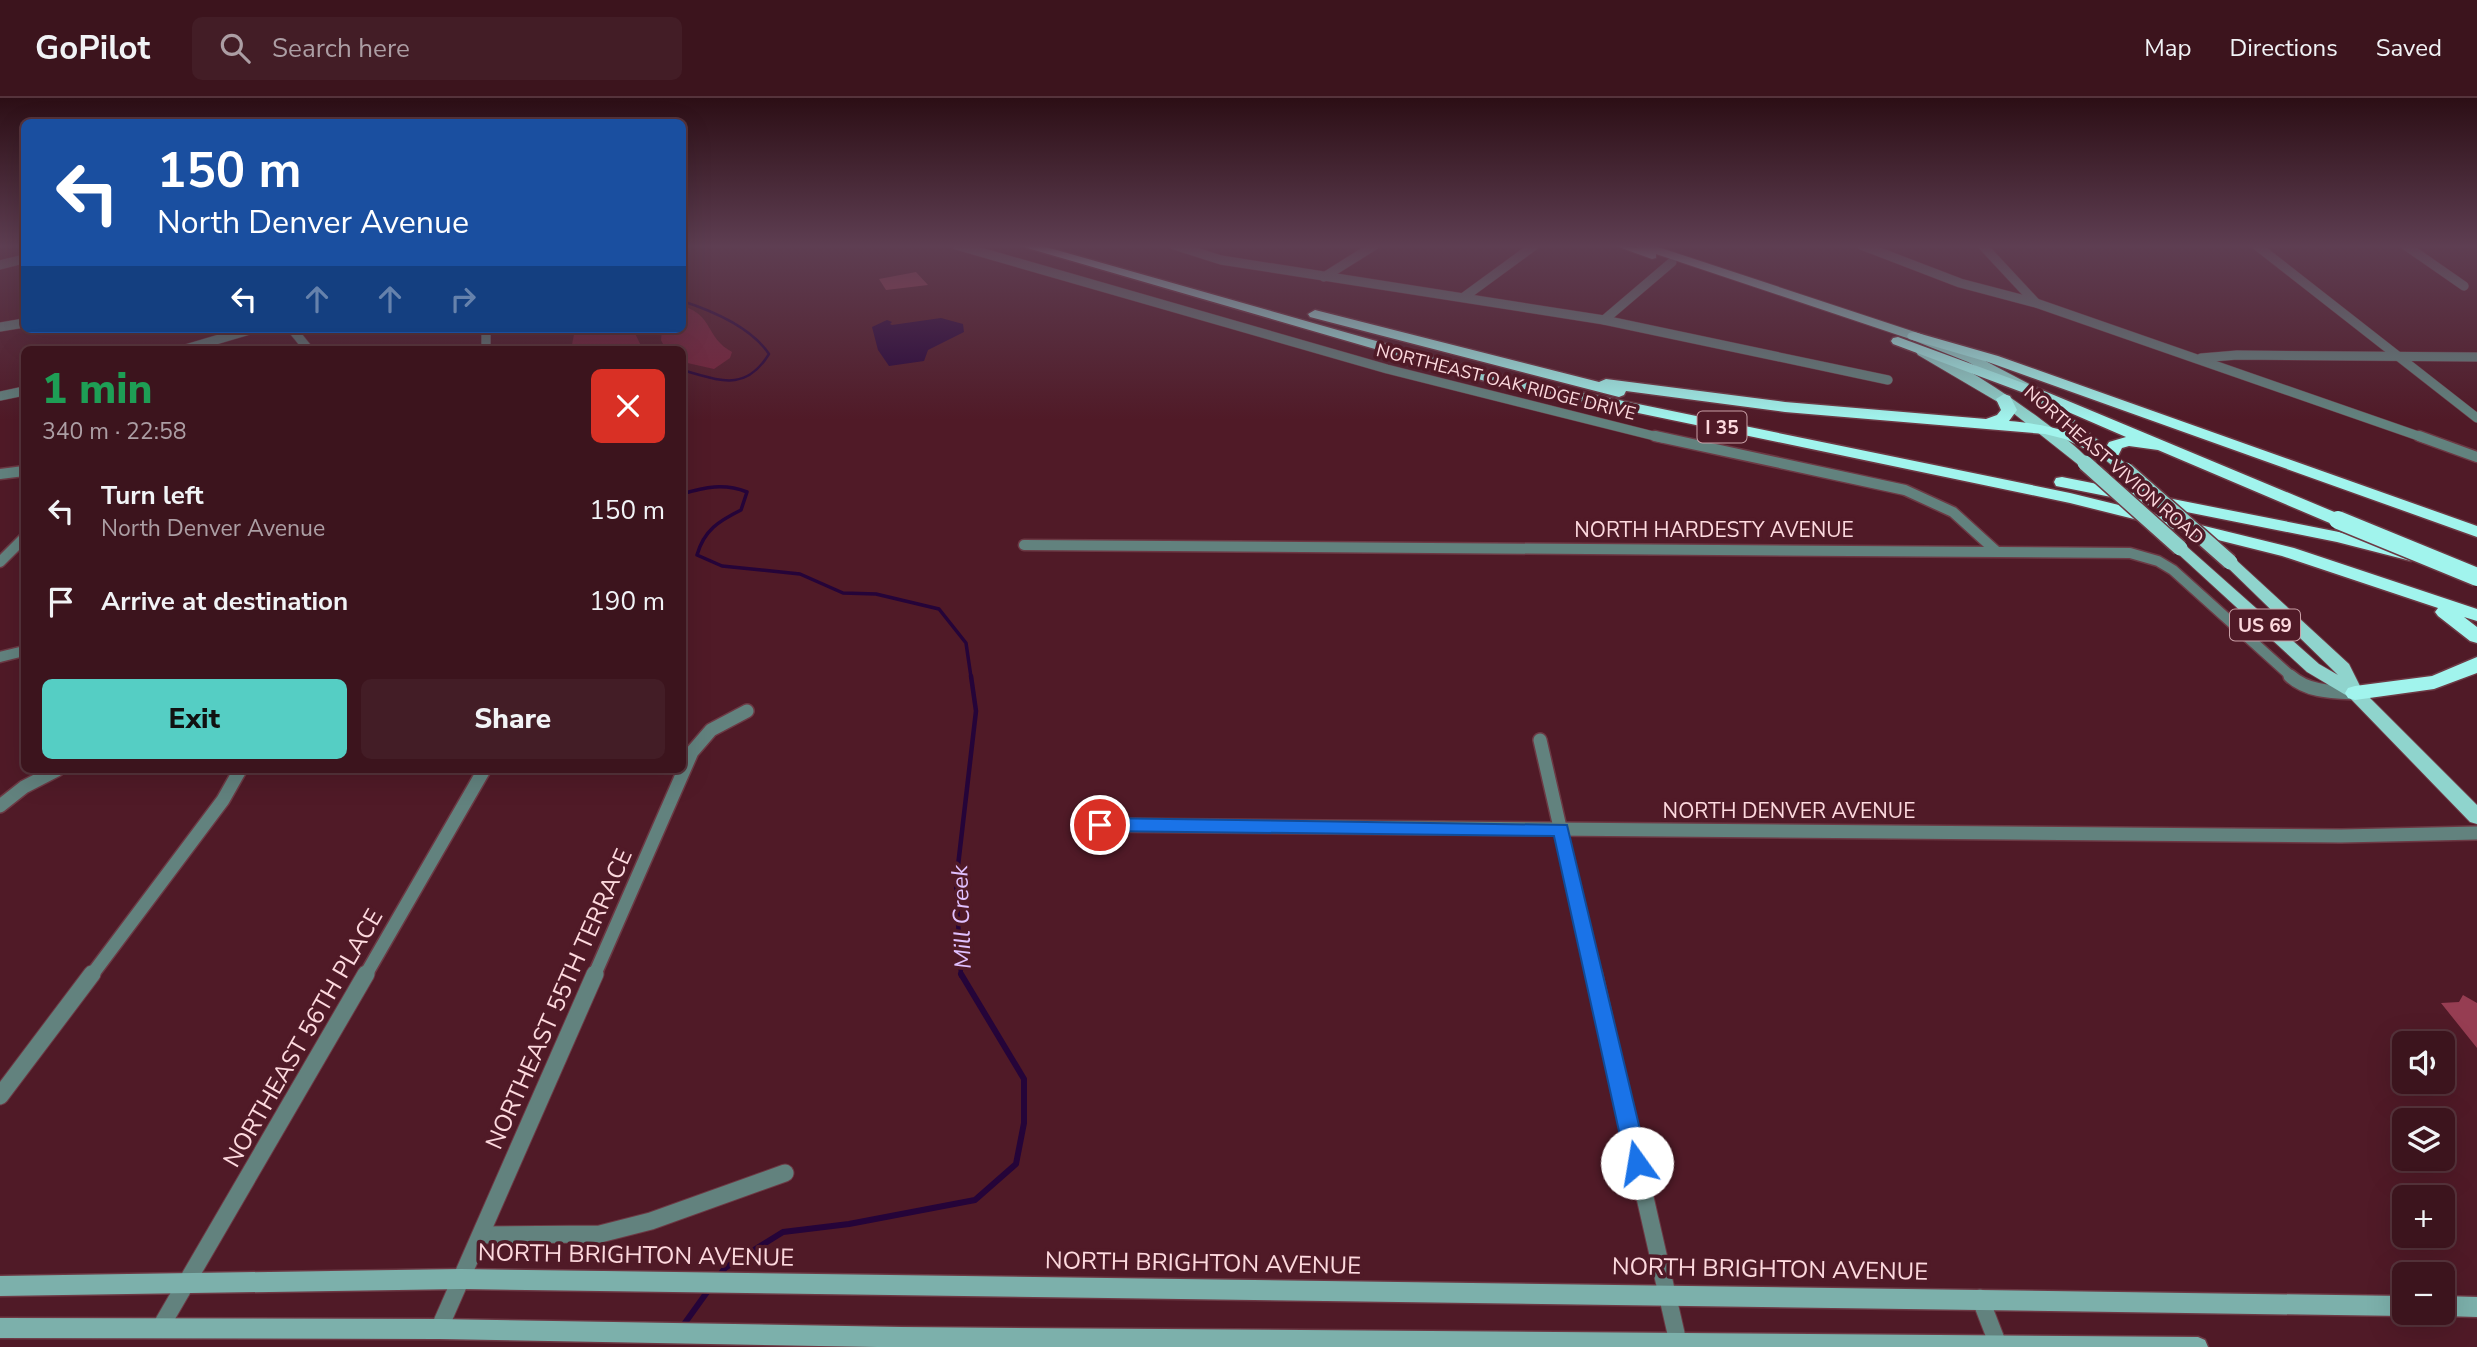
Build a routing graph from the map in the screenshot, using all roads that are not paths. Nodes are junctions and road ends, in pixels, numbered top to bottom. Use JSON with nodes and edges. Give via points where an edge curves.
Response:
{"nodes":[{"id":1,"x":1160,"y":303,"type":"edge"},
{"id":2,"x":1228,"y":303,"type":"edge"},
{"id":3,"x":1278,"y":303,"type":"edge"},
{"id":4,"x":1502,"y":303,"type":"edge"},
{"id":5,"x":1624,"y":303,"type":"edge"},
{"id":6,"x":1799,"y":303,"type":"edge"},
{"id":7,"x":1807,"y":303,"type":"edge"},
{"id":8,"x":2036,"y":303,"type":"edge"},
{"id":9,"x":2330,"y":303,"type":"edge"},
{"id":10,"x":1604,"y":320,"type":"junction"},
{"id":11,"x":21,"y":324,"type":"edge"},
{"id":12,"x":0,"y":327,"type":"edge"},
{"id":13,"x":240,"y":333,"type":"edge"},
{"id":14,"x":1906,"y":338,"type":"junction"},
{"id":15,"x":196,"y":346,"type":"edge"},
{"id":16,"x":2397,"y":356,"type":"junction"},
{"id":17,"x":2477,"y":357,"type":"edge"},
{"id":18,"x":2199,"y":358,"type":"junction"},
{"id":19,"x":1558,"y":376,"type":"junction"},
{"id":20,"x":1888,"y":380,"type":"dead end"},
{"id":21,"x":2032,"y":391,"type":"junction"},
{"id":22,"x":21,"y":392,"type":"edge"},
{"id":23,"x":0,"y":396,"type":"edge"},
{"id":24,"x":2004,"y":399,"type":"junction"},
{"id":25,"x":2477,"y":418,"type":"edge"},
{"id":26,"x":1986,"y":425,"type":"junction"},
{"id":27,"x":2046,"y":429,"type":"junction"},
{"id":28,"x":2158,"y":444,"type":"junction"},
{"id":29,"x":2110,"y":456,"type":"junction"},
{"id":30,"x":2477,"y":457,"type":"edge"},
{"id":31,"x":21,"y":471,"type":"edge"},
{"id":32,"x":0,"y":474,"type":"edge"},
{"id":33,"x":2477,"y":533,"type":"edge"},
{"id":34,"x":21,"y":541,"type":"edge"},
{"id":35,"x":1024,"y":545,"type":"dead end"},
{"id":36,"x":1996,"y":551,"type":"junction"},
{"id":37,"x":0,"y":562,"type":"edge"},
{"id":38,"x":2477,"y":576,"type":"edge"},
{"id":39,"x":2386,"y":585,"type":"junction"},
{"id":40,"x":2477,"y":615,"type":"edge"},
{"id":41,"x":2477,"y":637,"type":"edge"},
{"id":42,"x":21,"y":652,"type":"edge"},
{"id":43,"x":0,"y":657,"type":"edge"},
{"id":44,"x":2477,"y":664,"type":"edge"},
{"id":45,"x":2356,"y":693,"type":"junction"},
{"id":46,"x":747,"y":711,"type":"dead end"},
{"id":47,"x":1540,"y":740,"type":"dead end"},
{"id":48,"x":686,"y":766,"type":"edge"},
{"id":49,"x":51,"y":773,"type":"edge"},
{"id":50,"x":238,"y":773,"type":"edge"},
{"id":51,"x":482,"y":773,"type":"edge"},
{"id":52,"x":683,"y":773,"type":"edge"},
{"id":53,"x":0,"y":806,"type":"edge"},
{"id":54,"x":2477,"y":817,"type":"edge"},
{"id":55,"x":1100,"y":825,"type":"dead end"},
{"id":56,"x":1561,"y":830,"type":"junction"},
{"id":57,"x":2477,"y":832,"type":"edge"},
{"id":58,"x":0,"y":1096,"type":"edge"},
{"id":59,"x":785,"y":1173,"type":"dead end"},
{"id":60,"x":481,"y":1235,"type":"junction"},
{"id":61,"x":461,"y":1279,"type":"junction"},
{"id":62,"x":186,"y":1284,"type":"junction"},
{"id":63,"x":0,"y":1286,"type":"edge"},
{"id":64,"x":1667,"y":1294,"type":"junction"},
{"id":65,"x":1980,"y":1298,"type":"junction"},
{"id":66,"x":2392,"y":1306,"type":"edge"},
{"id":67,"x":2455,"y":1306,"type":"edge"},
{"id":68,"x":2477,"y":1307,"type":"edge"},
{"id":69,"x":0,"y":1328,"type":"edge"},
{"id":70,"x":160,"y":1328,"type":"junction"},
{"id":71,"x":439,"y":1329,"type":"junction"},
{"id":72,"x":1678,"y":1342,"type":"junction"},
{"id":73,"x":1998,"y":1345,"type":"edge"},
{"id":74,"x":2198,"y":1347,"type":"edge"}],
"edges":[{"from":1,"to":36,"type":"street","name":"NORTHEAST OAK RIDGE DRIVE","via":[[1400,372],[1669,440],[1905,490],[1952,512]]},
{"from":2,"to":39,"type":"highway","number":"I 35","via":[[1490,378],[2070,498],[2288,552]]},
{"from":3,"to":19,"type":"highway","number":"I 35"},
{"from":4,"to":10,"type":"street"},
{"from":5,"to":10,"type":"street"},
{"from":6,"to":14,"type":"main road","name":"NORTHEAST VIVION ROAD","number":"US 69"},
{"from":7,"to":14,"type":"main road","name":"NORTHEAST VIVION ROAD","number":"US 69"},
{"from":8,"to":18,"type":"street"},
{"from":9,"to":16,"type":"street"},
{"from":10,"to":20,"type":"street"},
{"from":11,"to":12,"type":"street"},
{"from":13,"to":15,"type":"street"},
{"from":14,"to":21,"type":"highway"},
{"from":14,"to":24,"type":"main road","name":"NORTHEAST VIVION ROAD","number":"US 69"},
{"from":14,"to":33,"type":"highway","via":[[1993,359]]},
{"from":16,"to":17,"type":"street"},
{"from":16,"to":18,"type":"street"},
{"from":16,"to":25,"type":"street"},
{"from":18,"to":30,"type":"street"},
{"from":19,"to":26,"type":"highway","via":[[1667,394]]},
{"from":19,"to":38,"type":"highway","number":"I 35","via":[[1674,406],[2339,537]]},
{"from":21,"to":28,"type":"highway"},
{"from":21,"to":29,"type":"main road","name":"NORTHEAST VIVION ROAD","number":"US 69"},
{"from":22,"to":23,"type":"street"},
{"from":24,"to":26,"type":"highway","via":[[2009,410]]},
{"from":24,"to":27,"type":"main road","name":"NORTHEAST VIVION ROAD","number":"US 69"},
{"from":26,"to":27,"type":"highway"},
{"from":27,"to":29,"type":"highway"},
{"from":27,"to":45,"type":"main road","name":"NORTHEAST VIVION ROAD","number":"US 69","bridge":true,"via":[[2313,668]]},
{"from":28,"to":29,"type":"highway","via":[[2128,441],[2115,445]]},
{"from":28,"to":38,"type":"highway","bridge":true},
{"from":29,"to":45,"type":"main road","name":"NORTHEAST VIVION ROAD","number":"US 69","bridge":true,"via":[[2343,668]]},
{"from":31,"to":32,"type":"street"},
{"from":34,"to":37,"type":"street"},
{"from":35,"to":36,"type":"street","name":"NORTH HARDESTY AVENUE"},
{"from":36,"to":45,"type":"street","name":"NORTH HARDESTY AVENUE","via":[[2121,552],[2148,557],[2173,570],[2297,682],[2319,691]]},
{"from":39,"to":40,"type":"highway","number":"I 35"},
{"from":39,"to":41,"type":"highway","via":[[2455,618]]},
{"from":42,"to":43,"type":"street"},
{"from":44,"to":45,"type":"highway","via":[[2423,685]]},
{"from":45,"to":54,"type":"main road","name":"NORTHEAST VIVION ROAD","number":"US 69"},
{"from":46,"to":48,"type":"street","name":"NORTHEAST 55TH TERRACE","via":[[711,730]]},
{"from":47,"to":56,"type":"street"},
{"from":49,"to":53,"type":"street"},
{"from":50,"to":58,"type":"street","via":[[223,800]]},
{"from":51,"to":62,"type":"street","name":"NORTHEAST 56TH PLACE"},
{"from":52,"to":60,"type":"street","name":"NORTHEAST 55TH TERRACE"},
{"from":55,"to":56,"type":"street","name":"NORTH DENVER AVENUE"},
{"from":56,"to":57,"type":"street","name":"NORTH DENVER AVENUE","via":[[2341,836]]},
{"from":56,"to":64,"type":"street"},
{"from":59,"to":60,"type":"street","via":[[651,1221],[600,1234]]},
{"from":60,"to":61,"type":"street","name":"NORTHEAST 55TH TERRACE"},
{"from":61,"to":62,"type":"main road","name":"NORTH BRIGHTON AVENUE"},
{"from":61,"to":64,"type":"main road","name":"NORTH BRIGHTON AVENUE"},
{"from":61,"to":71,"type":"street","name":"NORTHEAST 55TH TERRACE"},
{"from":62,"to":63,"type":"main road","name":"NORTH BRIGHTON AVENUE"},
{"from":62,"to":70,"type":"street","name":"NORTHEAST 56TH PLACE"},
{"from":64,"to":65,"type":"main road","name":"NORTH BRIGHTON AVENUE"},
{"from":64,"to":72,"type":"street"},
{"from":65,"to":66,"type":"main road","name":"NORTH BRIGHTON AVENUE"},
{"from":65,"to":73,"type":"street"},
{"from":67,"to":68,"type":"main road"},
{"from":69,"to":70,"type":"main road"},
{"from":70,"to":71,"type":"main road"},
{"from":71,"to":72,"type":"main road"},
{"from":72,"to":73,"type":"main road"},
{"from":73,"to":74,"type":"main road"}]}
